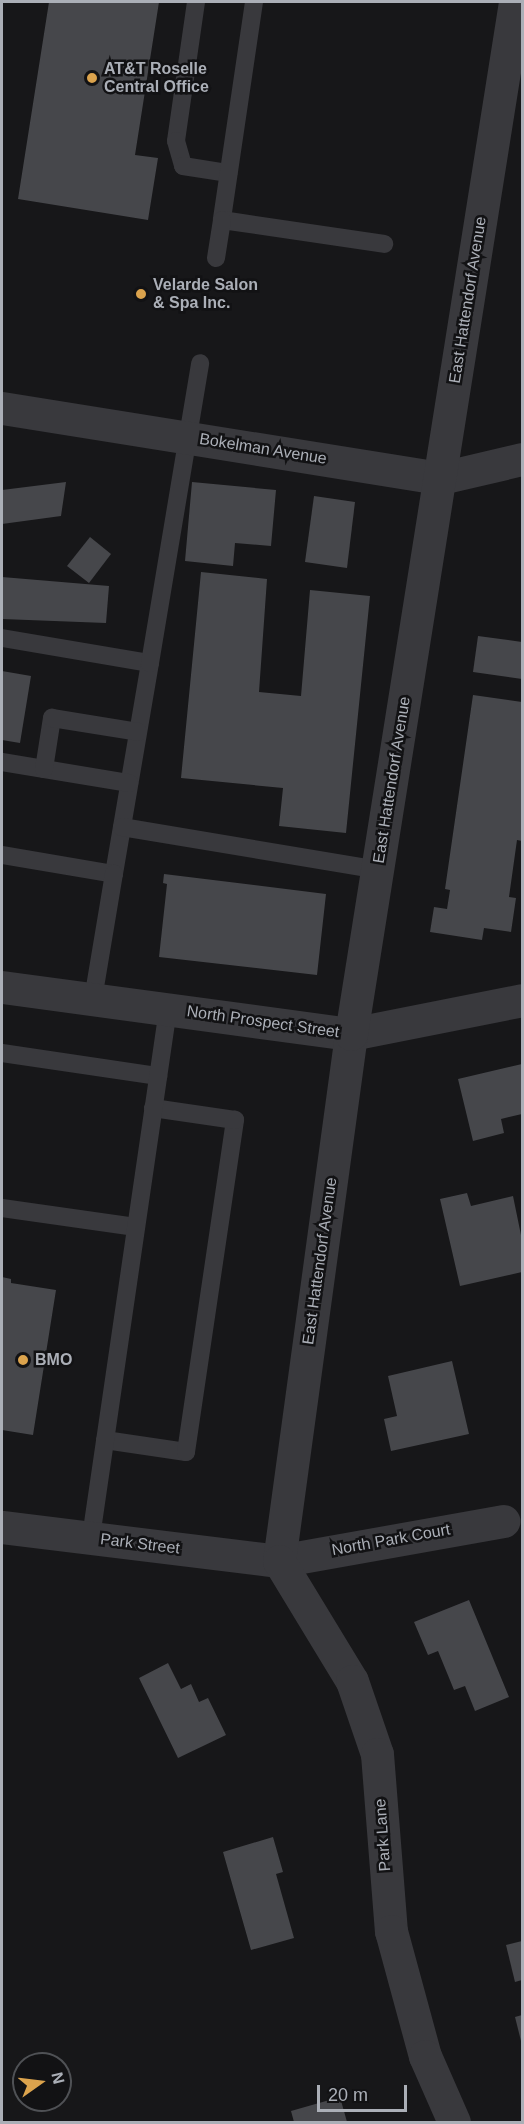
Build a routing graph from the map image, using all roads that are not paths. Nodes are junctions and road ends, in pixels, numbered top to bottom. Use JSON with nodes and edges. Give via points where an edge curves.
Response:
{"nodes":[{"id":1,"x":196,"y":2,"type":"edge"},
{"id":2,"x":254,"y":2,"type":"edge"},
{"id":3,"x":515,"y":2,"type":"edge"},
{"id":4,"x":228,"y":173,"type":"junction"},
{"id":5,"x":222,"y":220,"type":"junction"},
{"id":6,"x":384,"y":244,"type":"dead end"},
{"id":7,"x":216,"y":258,"type":"dead end"},
{"id":8,"x":200,"y":363,"type":"dead end"},
{"id":9,"x":2,"y":408,"type":"edge"},
{"id":10,"x":187,"y":438,"type":"junction"},
{"id":11,"x":522,"y":459,"type":"edge"},
{"id":12,"x":441,"y":478,"type":"junction"},
{"id":13,"x":2,"y":638,"type":"edge"},
{"id":14,"x":150,"y":663,"type":"junction"},
{"id":15,"x":138,"y":732,"type":"junction"},
{"id":16,"x":2,"y":762,"type":"edge"},
{"id":17,"x":44,"y":769,"type":"junction"},
{"id":18,"x":129,"y":783,"type":"junction"},
{"id":19,"x":122,"y":827,"type":"junction"},
{"id":20,"x":2,"y":855,"type":"edge"},
{"id":21,"x":378,"y":870,"type":"junction"},
{"id":22,"x":114,"y":874,"type":"junction"},
{"id":23,"x":2,"y":987,"type":"edge"},
{"id":24,"x":93,"y":999,"type":"junction"},
{"id":25,"x":522,"y":1000,"type":"edge"},
{"id":26,"x":168,"y":1009,"type":"junction"},
{"id":27,"x":351,"y":1034,"type":"junction"},
{"id":28,"x":2,"y":1053,"type":"edge"},
{"id":29,"x":158,"y":1076,"type":"junction"},
{"id":30,"x":153,"y":1108,"type":"junction"},
{"id":31,"x":2,"y":1208,"type":"edge"},
{"id":32,"x":136,"y":1227,"type":"junction"},
{"id":33,"x":105,"y":1440,"type":"junction"},
{"id":34,"x":503,"y":1521,"type":"dead end"},
{"id":35,"x":2,"y":1527,"type":"edge"},
{"id":36,"x":91,"y":1538,"type":"junction"},
{"id":37,"x":279,"y":1560,"type":"junction"},
{"id":38,"x":454,"y":2122,"type":"edge"}],
"edges":[{"from":1,"to":4,"type":"lane","via":[[176,141],[183,166]]},
{"from":2,"to":4,"type":"lane"},
{"from":3,"to":12,"type":"street","name":"East Hattendorf Avenue"},
{"from":4,"to":5,"type":"lane"},
{"from":5,"to":6,"type":"lane"},
{"from":5,"to":7,"type":"lane"},
{"from":8,"to":10,"type":"lane"},
{"from":9,"to":10,"type":"street","name":"Bokelman Avenue"},
{"from":10,"to":12,"type":"street","name":"Bokelman Avenue"},
{"from":10,"to":14,"type":"lane"},
{"from":11,"to":12,"type":"street","name":"Bokelman Avenue"},
{"from":12,"to":21,"type":"street","name":"East Hattendorf Avenue"},
{"from":13,"to":14,"type":"lane"},
{"from":14,"to":15,"type":"lane"},
{"from":15,"to":17,"type":"lane","via":[[52,718]]},
{"from":15,"to":18,"type":"lane"},
{"from":16,"to":17,"type":"lane"},
{"from":17,"to":18,"type":"lane"},
{"from":18,"to":19,"type":"lane"},
{"from":19,"to":21,"type":"lane"},
{"from":19,"to":22,"type":"lane"},
{"from":20,"to":22,"type":"lane"},
{"from":21,"to":27,"type":"street","name":"East Hattendorf Avenue"},
{"from":22,"to":24,"type":"lane"},
{"from":23,"to":24,"type":"street","name":"North Prospect Street"},
{"from":24,"to":26,"type":"street","name":"North Prospect Street"},
{"from":25,"to":27,"type":"street","name":"North Prospect Street"},
{"from":26,"to":27,"type":"street","name":"North Prospect Street"},
{"from":26,"to":29,"type":"lane"},
{"from":27,"to":37,"type":"street","name":"East Hattendorf Avenue"},
{"from":28,"to":29,"type":"lane"},
{"from":29,"to":30,"type":"lane"},
{"from":30,"to":32,"type":"lane"},
{"from":30,"to":33,"type":"lane","via":[[235,1120],[186,1452]]},
{"from":31,"to":32,"type":"lane"},
{"from":32,"to":33,"type":"lane"},
{"from":33,"to":36,"type":"lane"},
{"from":34,"to":37,"type":"street","name":"North Park Court"},
{"from":35,"to":36,"type":"street","name":"Park Street"},
{"from":36,"to":37,"type":"street","name":"Park Street"},
{"from":37,"to":38,"type":"street","name":"Park Lane","via":[[351,1681],[377,1754],[391,1931],[425,2056]]}]}
